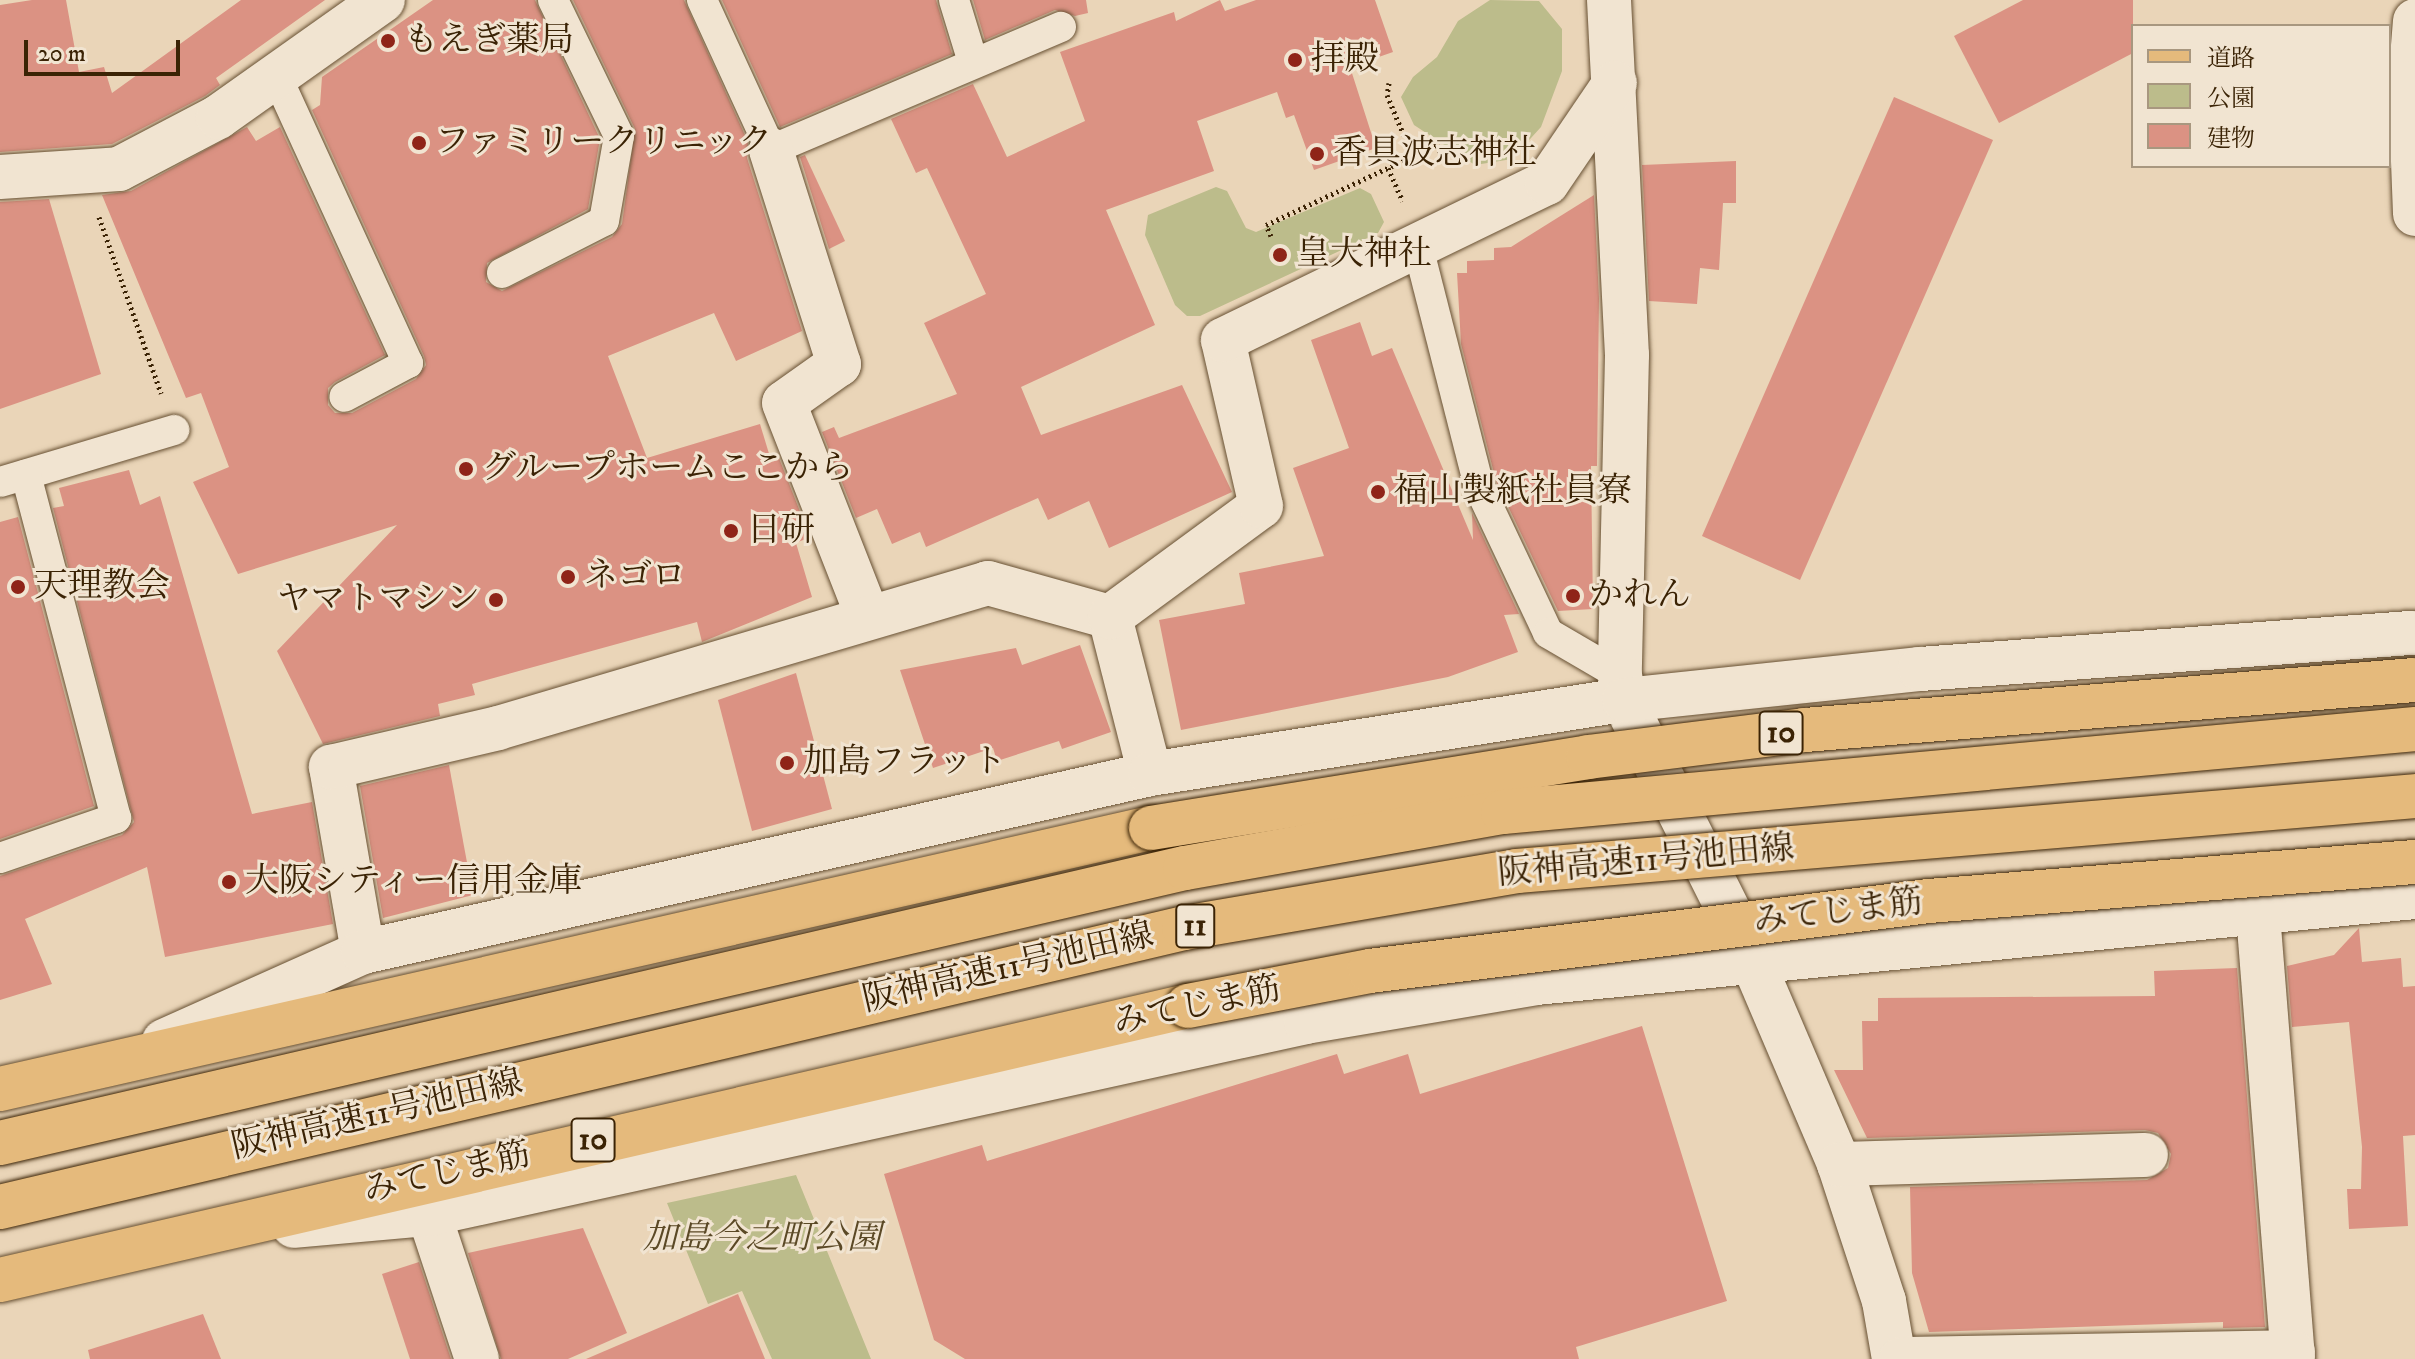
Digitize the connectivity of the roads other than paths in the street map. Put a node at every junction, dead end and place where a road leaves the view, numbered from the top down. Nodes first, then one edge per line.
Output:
1 (383, 0) edge
2 (553, 0) edge
3 (702, 0) edge
4 (954, 0) edge
5 (1609, 0) edge
6 (2415, 21) edge
7 (1061, 27) dead end
8 (973, 62) junction
9 (276, 75) junction
10 (1615, 83) junction
11 (771, 150) junction
12 (0, 177) edge
13 (2415, 214) edge
14 (1413, 228) junction
15 (502, 273) dead end
16 (344, 397) dead end
17 (174, 430) road end
18 (13, 478) edge
19 (867, 615) junction
20 (1110, 617) junction
21 (2415, 633) edge
22 (2415, 680) edge
23 (1622, 688) junction
24 (2415, 729) edge
25 (1150, 774) junction
26 (2415, 796) edge
27 (0, 858) edge
28 (2415, 862) edge
29 (2415, 897) edge
30 (2258, 914) junction
31 (363, 952) junction
32 (1753, 962) junction
33 (126, 1058) junction
34 (0, 1089) edge
35 (0, 1143) edge
36 (2146, 1155) dead end
37 (1839, 1164) junction
38 (0, 1207) edge
39 (429, 1214) junction
40 (178, 1237) junction
41 (0, 1280) edge
42 (2293, 1355) edge
43 (477, 1359) edge
44 (1894, 1359) edge
45 (1901, 1359) edge

1 - 9 street
2 - 15 lane
3 - 11 lane
4 - 8 lane
5 - 10 street
6 - 13 street
7 - 8 lane
8 - 11 lane
9 - 12 street
9 - 16 lane
10 - 14 street
10 - 23 street
11 - 19 street
14 - 20 street
14 - 23 lane
17 - 18 lane
18 - 27 lane
19 - 20 street
19 - 31 street
20 - 25 street
21 - 23 street
22 - 33 main road, 10, bridge
23 - 25 street
23 - 32 street
24 - 35 main road, 阪神高速11号池田線 / 11, bridge
25 - 31 street
26 - 38 main road, 阪神高速11号池田線 / 11, bridge
28 - 40 main road, みてじま筋 / 10, bridge
29 - 30 street
30 - 32 street
30 - 42 street
31 - 33 street
32 - 37 street
32 - 39 street
33 - 34 main road, 10
36 - 37 street
37 - 44 street
39 - 40 street
39 - 43 street
40 - 41 main road, みてじま筋 / 10
42 - 45 street

